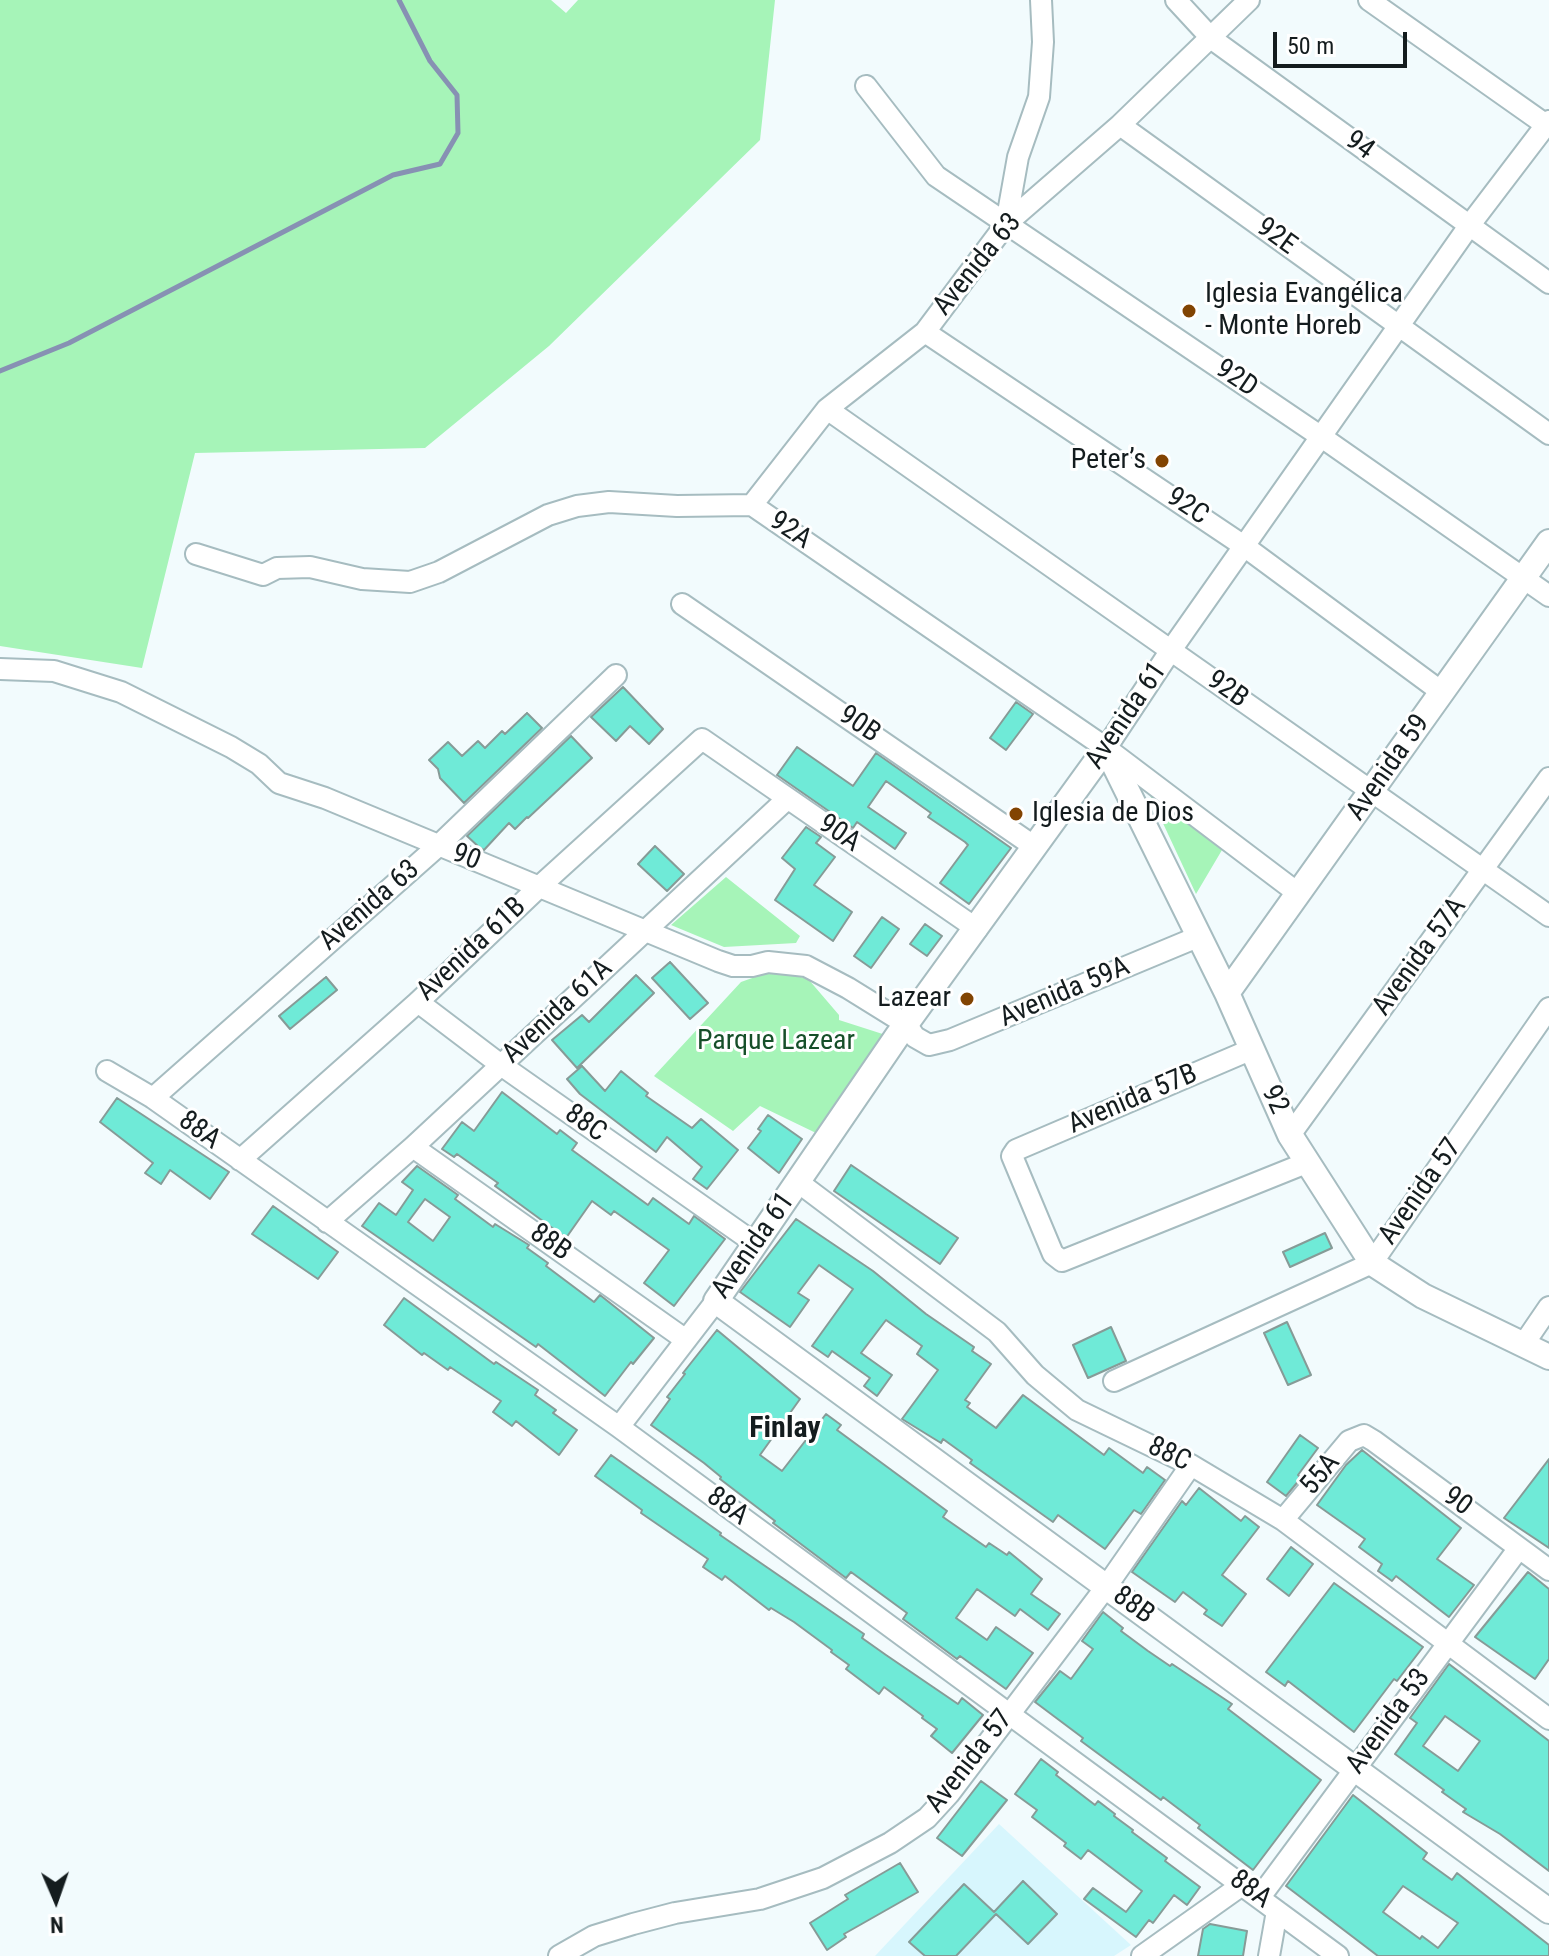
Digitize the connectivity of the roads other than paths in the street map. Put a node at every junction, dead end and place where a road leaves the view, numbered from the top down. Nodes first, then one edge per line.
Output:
1 (1041, 0) edge
2 (1176, 0) edge
3 (1249, 0) edge
4 (1369, 0) edge
5 (1212, 39) junction
6 (866, 86) dead end
7 (1548, 124) edge
8 (1120, 125) junction
9 (1006, 224) junction
10 (1469, 226) junction
11 (1549, 283) edge
12 (1400, 325) junction
13 (925, 332) junction
14 (827, 409) junction
15 (1549, 434) edge
16 (1323, 438) junction
17 (752, 505) junction
18 (1549, 542) edge
19 (1244, 546) junction
20 (196, 554) dead end
21 (1523, 579) junction
22 (1549, 596) edge
23 (682, 604) dead end
24 (1171, 650) junction
25 (0, 669) edge
26 (616, 675) dead end
27 (1443, 693) junction
28 (702, 739) joint
29 (1106, 748) junction
30 (1549, 778) edge
31 (1373, 791) junction
32 (787, 799) junction
33 (437, 847) junction
34 (1035, 847) junction
35 (1483, 871) junction
36 (539, 887) junction
37 (1299, 894) junction
38 (1549, 916) edge
39 (977, 929) junction
40 (646, 932) junction
41 (1200, 936) junction
42 (1227, 993) junction
43 (418, 1002) junction
44 (1549, 1008) edge
45 (906, 1024) junction
46 (929, 1045) joint
47 (1250, 1050) junction
48 (501, 1065) junction
49 (107, 1071) dead end
50 (153, 1098) junction
51 (1290, 1135) junction
52 (413, 1147) junction
53 (240, 1160) junction
54 (1306, 1163) junction
55 (798, 1182) junction
56 (327, 1222) junction
57 (756, 1244) junction
58 (1372, 1263) junction
59 (716, 1301) junction
60 (1549, 1307) edge
61 (686, 1340) junction
62 (1523, 1345) junction
63 (1549, 1357) edge
64 (1114, 1381) dead end
65 (619, 1427) junction
66 (1364, 1435) joint
67 (1191, 1465) junction
68 (1283, 1520) junction
69 (1519, 1548) junction
70 (1549, 1570) edge
71 (1106, 1587) junction
72 (1447, 1643) junction
73 (1009, 1714) junction
74 (1549, 1719) edge
75 (1354, 1768) junction
76 (1242, 1885) junction
77 (1260, 1897) junction
78 (1277, 1911) junction
79 (1549, 1911) edge
80 (559, 1956) edge
81 (1142, 1956) edge
82 (1269, 1956) edge
83 (1338, 1956) edge

1 - 9 street
2 - 5 street, 94
3 - 5 street, Avenida 63
4 - 7 street
5 - 8 street, Avenida 63
5 - 10 street, 94
6 - 9 street, 92D
7 - 10 street, Avenida 61
8 - 9 street, Avenida 63
8 - 12 street, 92E
9 - 13 street, Avenida 63
9 - 16 street, 92D
10 - 11 street, 94
10 - 12 street, Avenida 61
12 - 15 street, 92E
12 - 16 street, Avenida 61
13 - 14 street, Avenida 63
13 - 19 street, 92C
14 - 17 street, Avenida 63
14 - 24 street, 92B
16 - 19 street, Avenida 61
16 - 21 street, 92D
17 - 20 street, 92A
17 - 29 street, 92A
18 - 21 street, Avenida 59
19 - 24 street, Avenida 61
19 - 27 street, 92C
21 - 22 street, 92D
21 - 27 street, Avenida 59
23 - 34 street, 90B
24 - 29 street, Avenida 61
24 - 31 street, 92B
25 - 33 street, 90
26 - 33 street, Avenida 63
27 - 31 street, Avenida 59
28 - 32 street, 90A
28 - 36 street, Avenida 61B
29 - 34 street, Avenida 61
29 - 37 street, 92A
29 - 41 street, 92
30 - 35 street, Avenida 57A
31 - 35 street, 92B
31 - 37 street, Avenida 59
32 - 39 street, 90A
32 - 40 street, Avenida 61A
33 - 36 street, 90
33 - 50 street, Avenida 63
34 - 39 street, Avenida 61
35 - 38 street, 92B
35 - 51 street, Avenida 57A
36 - 40 street, 90
36 - 43 street, Avenida 61B
37 - 42 street, Avenida 59
39 - 45 street, Avenida 61
40 - 45 street, 90
40 - 48 street, Avenida 61A
41 - 42 street, 92
41 - 46 street, Avenida 59A
42 - 47 street, 92
43 - 48 street, 88C
43 - 53 street, Avenida 61B
44 - 58 street, Avenida 57
45 - 46 street, 90
45 - 55 street, Avenida 61
47 - 51 street, 92
47 - 54 street, Avenida 57B
48 - 52 street, Avenida 61A
48 - 57 street, 88C
49 - 50 street, 88A
50 - 53 street, 88A
51 - 54 street, 92
52 - 56 street, Avenida 61A
52 - 61 street, 88B
53 - 56 street, 88A
54 - 58 street, 92
55 - 57 street, Avenida 61
55 - 67 street, 88C
56 - 65 street, 88A
57 - 59 street, Avenida 61
58 - 62 street, 92
58 - 64 street, Avenida 57
59 - 61 street, Avenida 61
59 - 71 street, 88B
60 - 62 street
61 - 65 street, Avenida 61
62 - 63 street, 92
65 - 73 street, 88A
66 - 68 street, 55A
66 - 69 street, 90
67 - 68 street, 88C
67 - 71 street, Avenida 57
68 - 72 street, 88C
69 - 70 street, 90
69 - 72 street, Avenida 53
71 - 73 street, Avenida 57
71 - 75 street, 88B
72 - 74 street, 88C
72 - 75 street, Avenida 53
73 - 76 street, 88A
73 - 80 street, Avenida 57
75 - 77 street, Avenida 53
75 - 79 street, 88B
76 - 77 street, 88A
76 - 81 street
77 - 78 street, 88A
78 - 82 street
78 - 83 street, 88A

